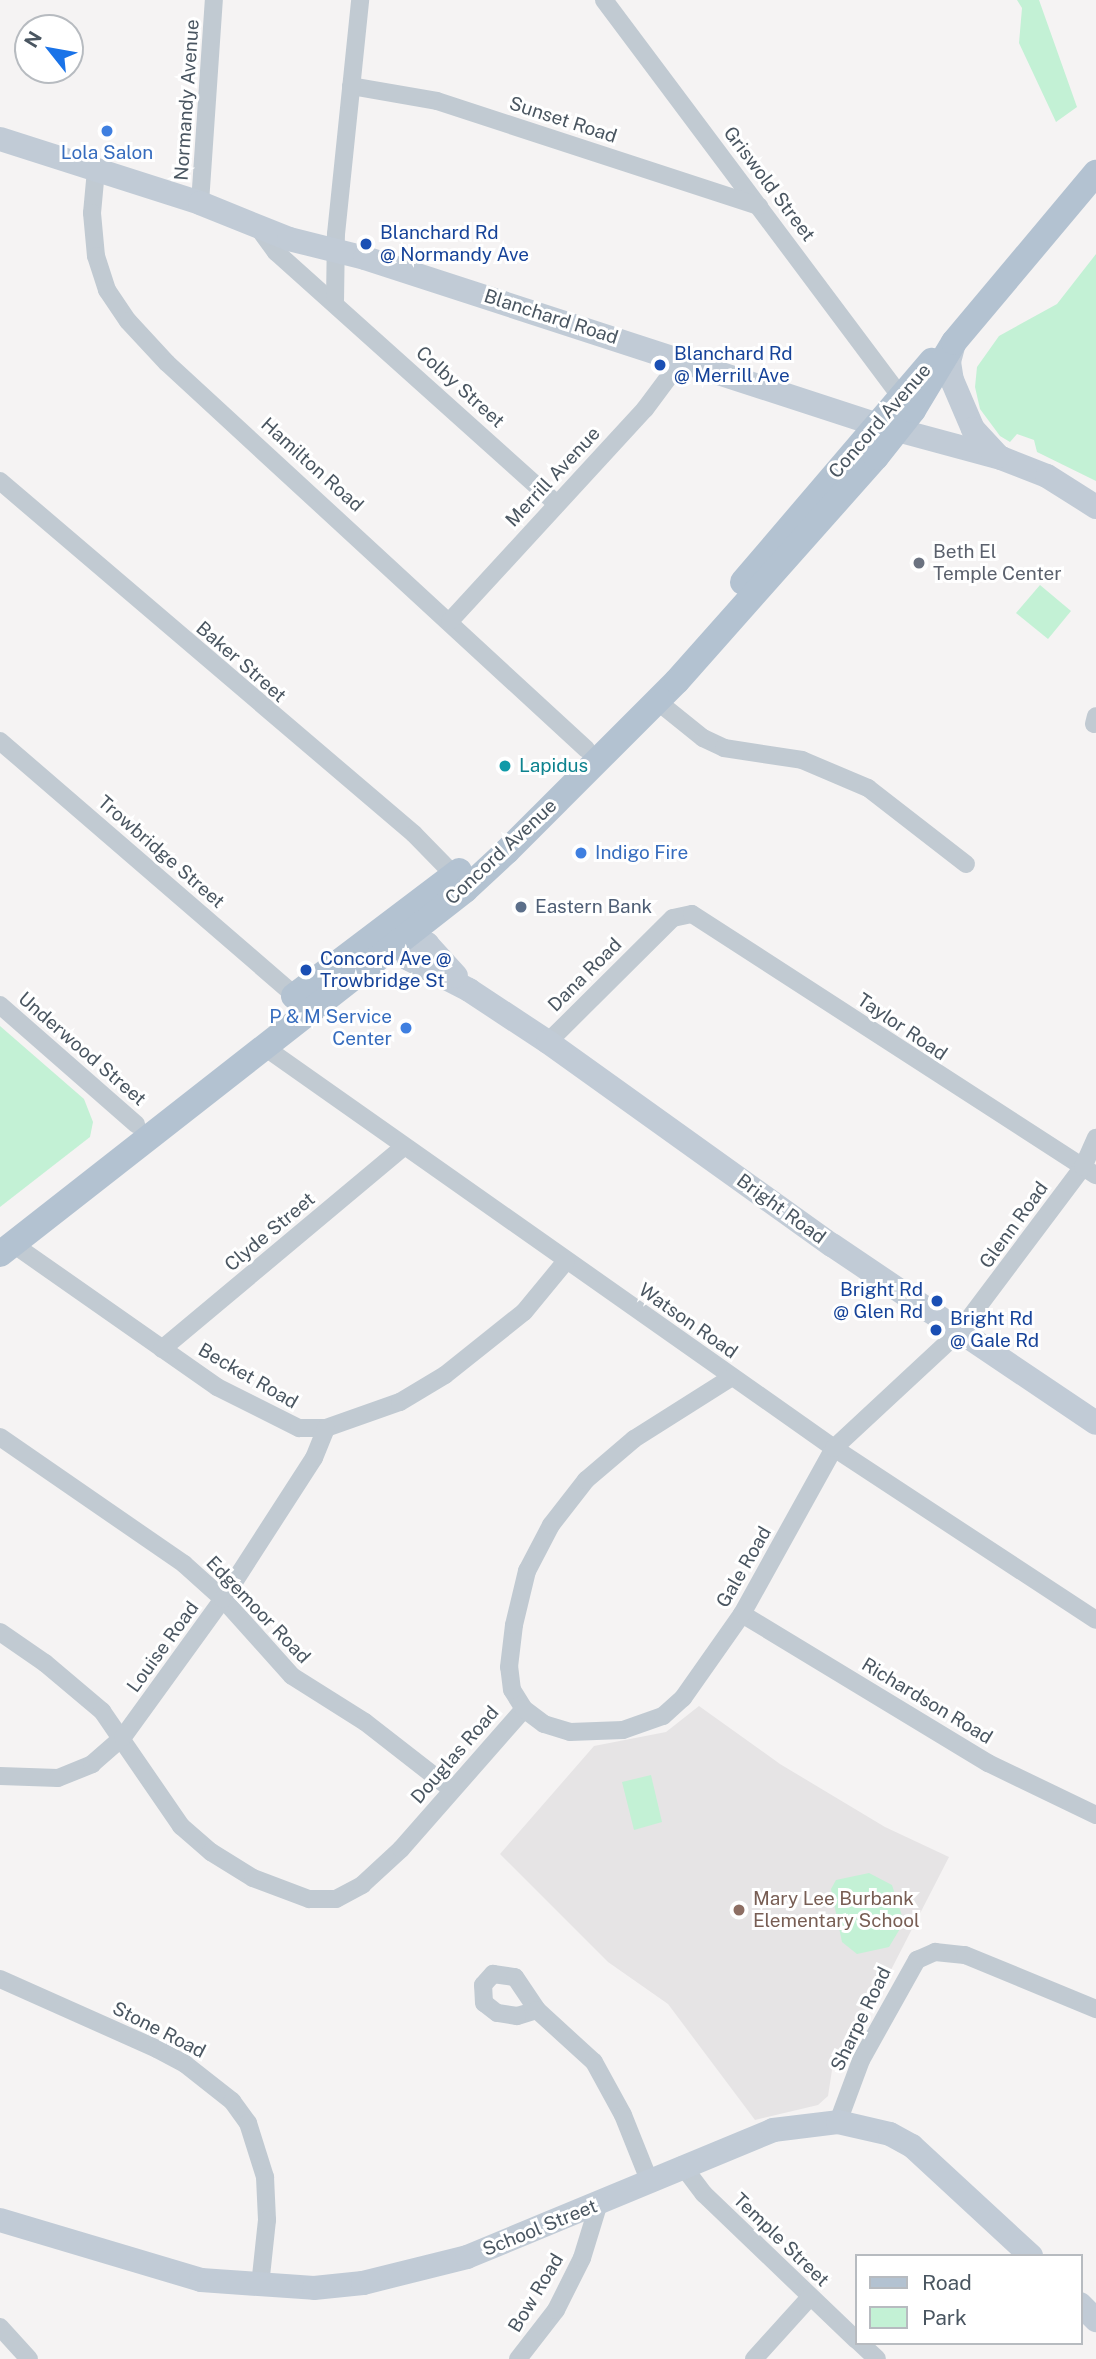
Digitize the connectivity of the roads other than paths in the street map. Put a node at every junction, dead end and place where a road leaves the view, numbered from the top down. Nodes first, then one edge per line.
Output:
1 (214, 0) edge
2 (360, 0) edge
3 (604, 0) edge
4 (351, 86) junction
5 (0, 139) edge
6 (96, 170) junction
7 (1096, 173) edge
8 (200, 203) junction
9 (759, 206) junction
10 (257, 226) junction
11 (335, 251) junction
12 (335, 302) junction
13 (954, 342) junction
14 (683, 358) junction
15 (899, 395) junction
16 (887, 427) junction
17 (1001, 458) junction
18 (0, 481) edge
19 (557, 504) junction
20 (1096, 507) edge
21 (450, 621) junction
22 (657, 701) junction
23 (0, 741) edge
24 (586, 749) junction
25 (966, 863) dead end
26 (460, 882) junction
27 (686, 915) joint
28 (395, 931) junction
29 (302, 1002) junction
30 (0, 1005) edge
31 (255, 1041) junction
32 (548, 1042) junction
33 (141, 1130) junction
34 (1096, 1138) edge
35 (404, 1147) junction
36 (1090, 1171) edge
37 (3, 1241) edge
38 (566, 1261) junction
39 (959, 1332) junction
40 (162, 1349) junction
41 (732, 1377) junction
42 (1096, 1423) edge
43 (326, 1428) junction
44 (0, 1437) edge
45 (834, 1448) junction
46 (223, 1599) junction
47 (742, 1615) junction
48 (1096, 1620) edge
49 (0, 1632) edge
50 (524, 1709) junction
51 (123, 1737) junction
52 (0, 1776) edge
53 (451, 1789) junction
54 (1096, 1815) edge
55 (0, 1979) edge
56 (1096, 2009) edge
57 (537, 2010) dead end
58 (838, 2122) junction
59 (682, 2165) junction
60 (649, 2180) junction
61 (598, 2206) junction
62 (0, 2220) edge
63 (1029, 2254) edge
64 (260, 2286) junction
65 (810, 2297) junction
66 (1082, 2306) edge
67 (1096, 2320) edge
68 (0, 2327) edge
69 (855, 2339) edge
70 (861, 2345) edge
71 (29, 2359) edge
72 (518, 2359) edge
73 (754, 2359) edge
74 (877, 2359) edge

1 - 8 street, Normandy Avenue
2 - 4 street
3 - 9 street, Griswold Street
4 - 9 street, Sunset Road
4 - 11 street
5 - 6 street, Blanchard Road
6 - 8 street, Blanchard Road
6 - 21 street, Hamilton Road
7 - 13 main road, Concord Avenue
8 - 10 street, Blanchard Road
9 - 15 street, Griswold Street
10 - 11 street, Blanchard Road
10 - 12 street, Colby Street
11 - 12 street
11 - 14 street, Blanchard Road
12 - 19 street, Colby Street
13 - 15 main road, Concord Avenue
13 - 16 main road, Concord Avenue
13 - 17 street
14 - 16 street, Blanchard Road
14 - 19 street, Merrill Avenue
15 - 16 main road, Concord Avenue
16 - 17 street, Blanchard Road
16 - 22 main road, Concord Avenue
16 - 24 main road, Concord Avenue
17 - 20 street, Blanchard Road
18 - 26 street, Baker Street
19 - 21 street, Merrill Avenue
21 - 24 street, Hamilton Road
22 - 25 street
22 - 26 main road, Concord Avenue
23 - 29 street, Trowbridge Street
24 - 26 main road, Concord Avenue
26 - 28 main road, Concord Avenue
27 - 32 street, Dana Road
27 - 36 street, Taylor Road
28 - 29 main road, Concord Avenue
28 - 32 street, Bright Road
29 - 31 main road, Concord Avenue
30 - 33 street, Underwood Street
31 - 33 main road, Concord Avenue
31 - 35 street, Watson Road
32 - 39 street, Bright Road
33 - 37 main road, Concord Avenue
34 - 36 street, Glenn Road
35 - 38 street, Watson Road
35 - 40 street, Clyde Street
36 - 39 street, Glenn Road
37 - 40 street, Becket Road
38 - 41 street, Watson Road
38 - 43 street, Becket Road
39 - 42 street, Bright Road
39 - 45 street, Gale Road
40 - 43 street, Becket Road
41 - 45 street, Watson Road
41 - 50 street, Douglas Road
43 - 46 street, Louise Road
44 - 46 street, Edgemoor Road
45 - 47 street, Gale Road
45 - 48 street, Watson Road
46 - 51 street, Louise Road
46 - 53 street, Edgemoor Road
47 - 50 street, Gale Road
47 - 54 street, Richardson Road
49 - 51 street, Douglas Road
50 - 53 street, Douglas Road
51 - 52 street, Louise Road
51 - 53 street, Douglas Road
55 - 64 street, Stone Road
56 - 58 street, Sharpe Road
57 - 60 street
58 - 59 street, School Street
58 - 63 street, School Street
59 - 60 street, School Street
59 - 65 street, Temple Street
60 - 61 street, School Street
61 - 64 street, School Street
61 - 72 street, Bow Road
62 - 64 street, School Street
65 - 69 street, Temple Street
65 - 73 street
66 - 67 street
68 - 71 street
70 - 74 street, Temple Street

